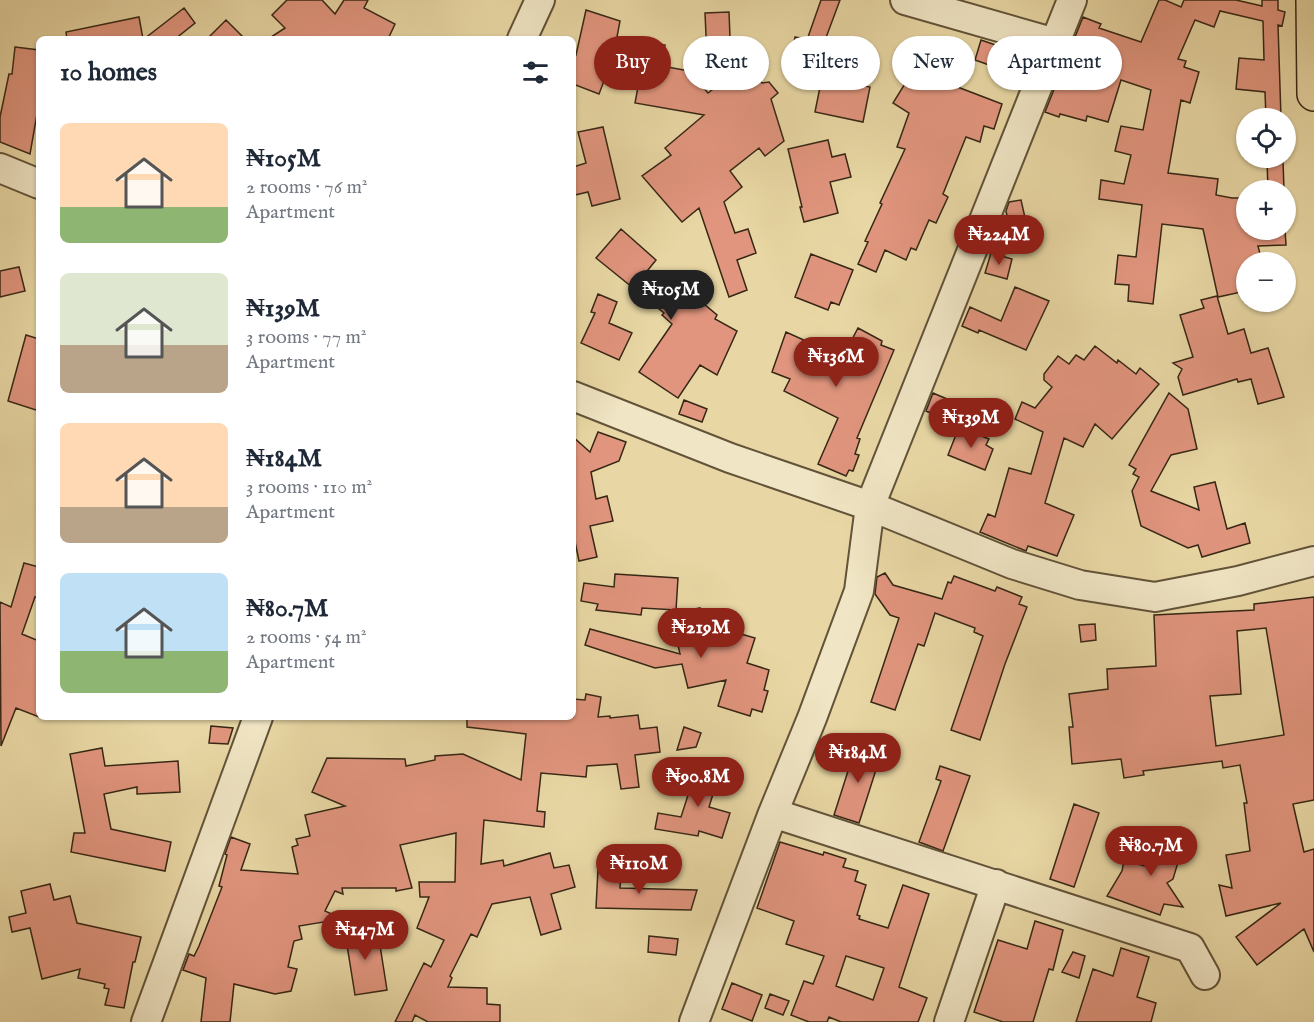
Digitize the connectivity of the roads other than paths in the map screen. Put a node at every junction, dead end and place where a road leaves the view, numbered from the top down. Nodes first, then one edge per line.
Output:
1 (540, 0) edge
2 (905, 0) edge
3 (1072, 0) edge
4 (1313, 0) edge
5 (523, 36) edge
6 (1031, 36) edge
7 (1058, 36) edge
8 (1036, 90) edge
9 (1314, 94) edge
10 (0, 168) edge
11 (36, 183) edge
12 (576, 397) edge
13 (870, 506) junction
14 (1314, 561) edge
15 (257, 720) edge
16 (773, 813) junction
17 (996, 884) junction
18 (1205, 975) dead end
19 (146, 1022) edge
20 (694, 1022) edge
21 (949, 1022) edge

1 - 5 street
2 - 6 street
3 - 7 street
4 - 9 main road
8 - 13 street
10 - 11 street
12 - 13 street
13 - 14 street
13 - 16 street
15 - 19 street
16 - 17 street
16 - 20 street
17 - 18 street
17 - 21 street

